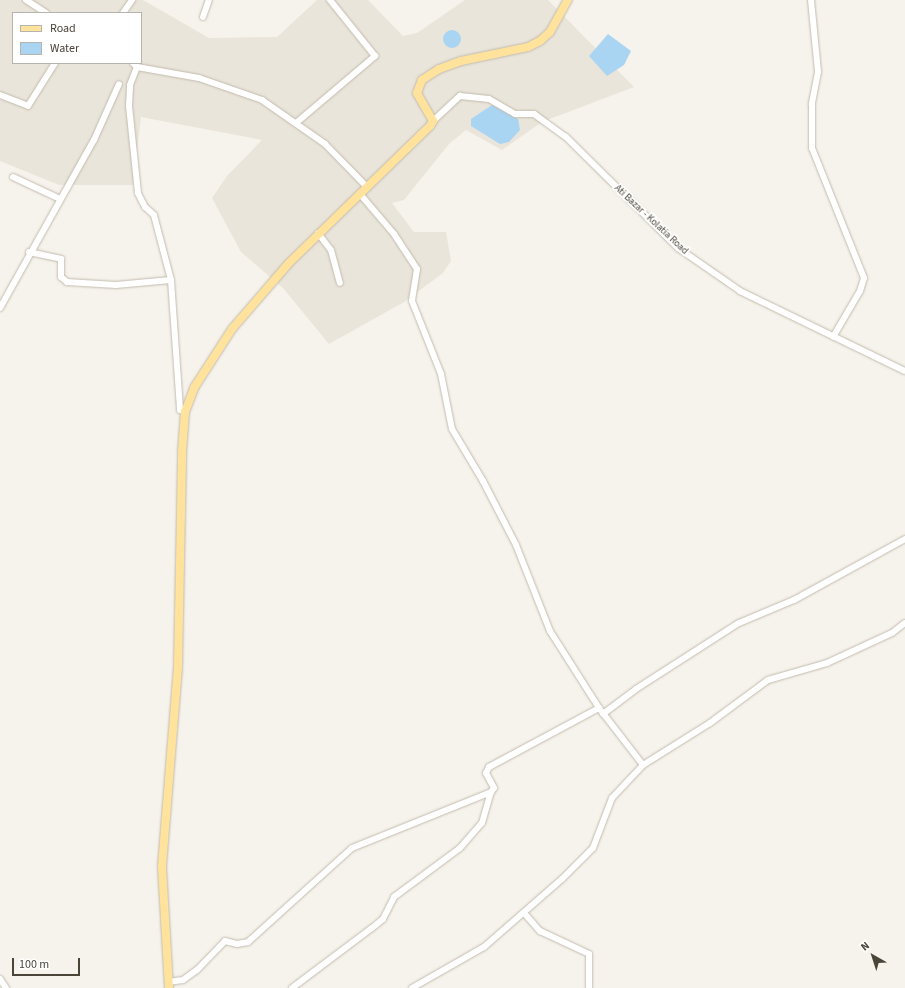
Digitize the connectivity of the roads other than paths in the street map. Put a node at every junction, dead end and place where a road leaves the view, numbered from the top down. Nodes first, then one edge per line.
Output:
1 (26, 0) edge
2 (132, 0) edge
3 (209, 0) edge
4 (330, 0) edge
5 (568, 0) edge
6 (811, 0) edge
7 (35, 3) edge
8 (45, 12) edge
9 (124, 12) edge
10 (203, 17) dead end
11 (54, 64) edge
12 (135, 65) edge
13 (119, 84) dead end
14 (0, 95) edge
15 (433, 121) junction
16 (296, 123) junction
17 (13, 177) dead end
18 (367, 187) junction
19 (360, 194) junction
20 (60, 199) junction
21 (318, 233) junction
22 (29, 252) junction
23 (171, 280) junction
24 (340, 284) dead end
25 (0, 308) edge
26 (833, 337) junction
27 (905, 371) edge
28 (185, 412) junction
29 (905, 540) edge
30 (905, 623) edge
31 (599, 708) junction
32 (603, 714) junction
33 (642, 765) junction
34 (491, 792) junction
35 (525, 914) junction
36 (0, 979) edge
37 (169, 985) edge
38 (6, 988) edge
39 (292, 988) edge
40 (412, 988) edge
41 (589, 988) edge

1 - 7 street
2 - 9 street
3 - 10 street
4 - 16 street
5 - 15 main road
6 - 26 street
7 - 8 street
11 - 14 street
12 - 16 street
12 - 23 street
13 - 20 street
15 - 18 main road
15 - 26 street, Ati Bazar - Kolatia Road
16 - 18 street
17 - 20 street
18 - 19 main road
19 - 21 main road
19 - 31 street
20 - 22 street
21 - 24 street
21 - 28 main road
22 - 23 street
22 - 25 street
23 - 28 street
26 - 27 street, Ati Bazar - Kolatia Road
28 - 37 main road
29 - 32 street
30 - 33 street
31 - 32 street
31 - 34 street
32 - 33 street
33 - 35 street
34 - 37 street
34 - 39 street
35 - 40 street
35 - 41 street
36 - 38 street

